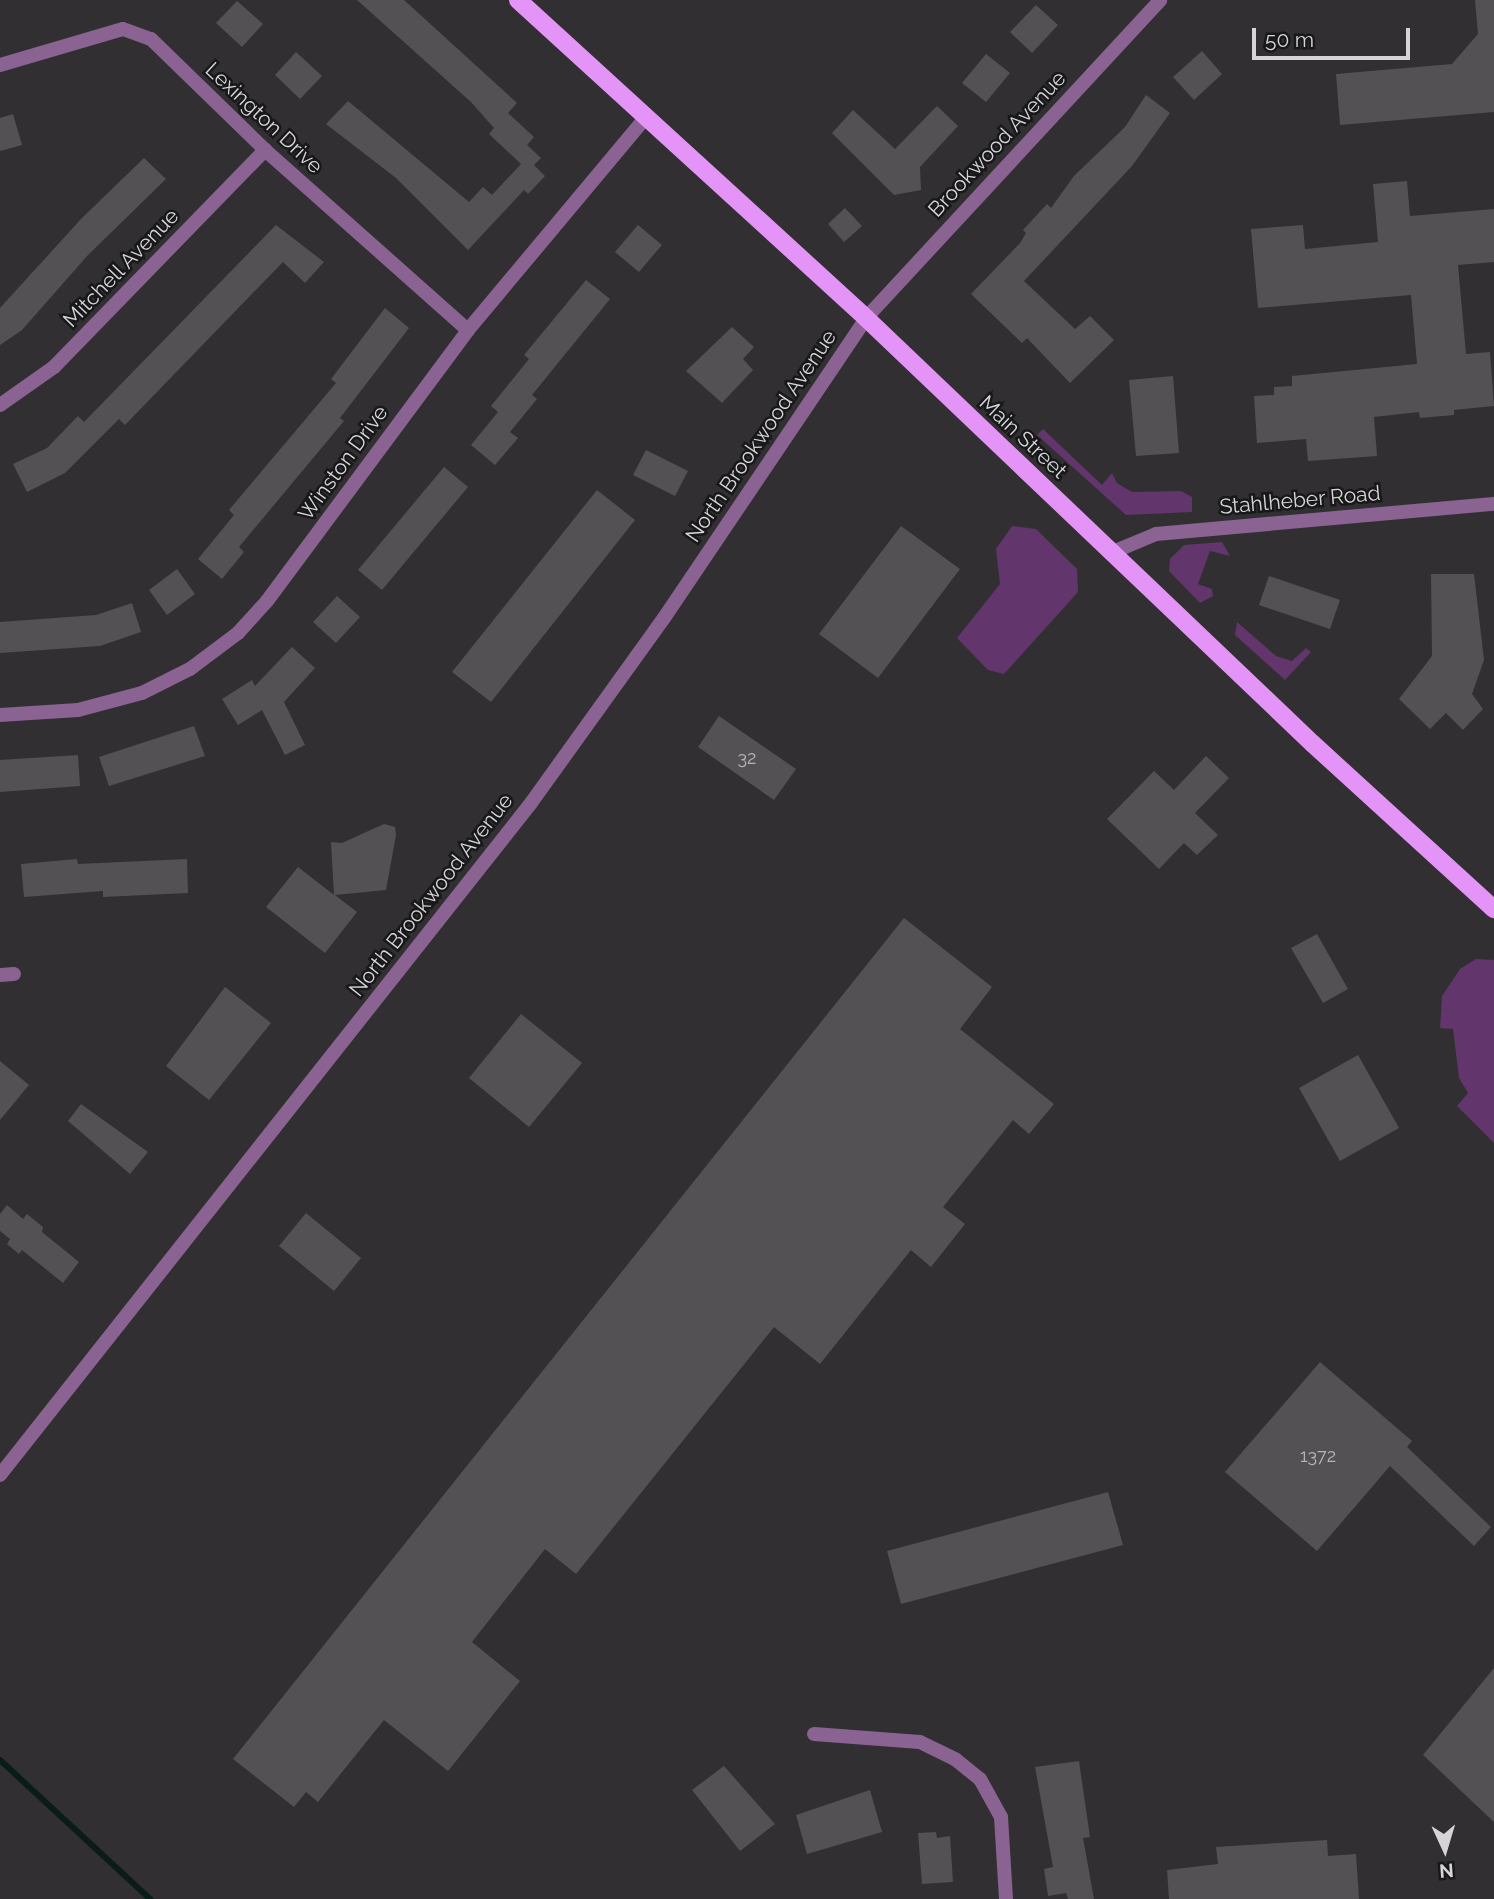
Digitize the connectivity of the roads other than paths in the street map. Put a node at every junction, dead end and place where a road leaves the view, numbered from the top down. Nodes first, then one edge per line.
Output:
1 (518, 0) edge
2 (1160, 0) edge
3 (0, 65) edge
4 (645, 118) junction
5 (265, 150) junction
6 (866, 318) junction
7 (468, 330) junction
8 (0, 405) edge
9 (1494, 504) edge
10 (1112, 552) junction
11 (0, 715) edge
12 (1494, 909) edge
13 (0, 1475) edge
14 (814, 1734) dead end
15 (1006, 1899) edge

1 - 4 main road, Main Street
2 - 6 street, Brookwood Avenue
3 - 5 street, Lexington Drive
4 - 6 main road, Main Street
4 - 7 street, Winston Drive
5 - 7 street, Lexington Drive
5 - 8 street, Mitchell Avenue
6 - 10 main road, Main Street
6 - 13 street, North Brookwood Avenue
7 - 11 street, Winston Drive
9 - 10 street, Stahlheber Road
10 - 12 main road, Main Street
14 - 15 street

